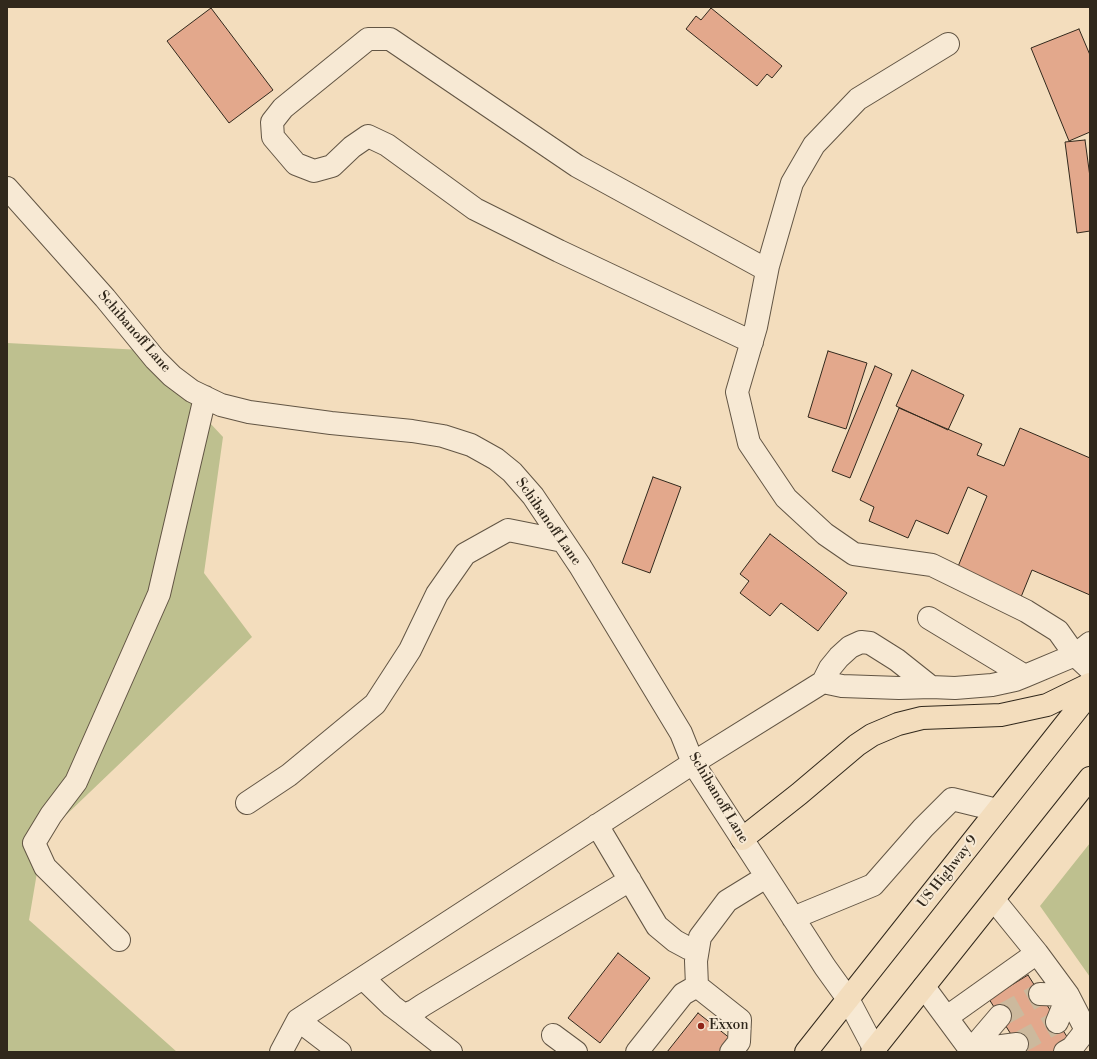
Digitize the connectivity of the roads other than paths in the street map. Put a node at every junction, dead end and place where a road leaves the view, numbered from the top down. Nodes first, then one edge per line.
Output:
1 (948, 44) dead end
2 (7, 188) edge
3 (767, 270) junction
4 (752, 342) junction
5 (205, 397) junction
6 (563, 541) junction
7 (929, 618) dead end
8 (1085, 655) edge
9 (1025, 676) junction
10 (823, 682) junction
11 (1090, 684) edge
12 (931, 687) junction
13 (1090, 693) edge
14 (694, 763) junction
15 (1090, 778) edge
16 (247, 803) dead end
17 (997, 810) junction
18 (597, 825) junction
19 (742, 839) junction
20 (766, 877) junction
21 (630, 880) junction
22 (994, 900) junction
23 (793, 918) junction
24 (119, 940) dead end
25 (697, 951) junction
26 (1037, 953) junction
27 (363, 978) junction
28 (697, 986) junction
29 (924, 986) junction
30 (1040, 994) tunnel mouth
31 (1068, 995) junction
32 (848, 999) junction
33 (404, 1015) junction
34 (1000, 1016) tunnel mouth
35 (947, 1017) junction
36 (298, 1020) junction
37 (1057, 1022) tunnel mouth
38 (553, 1035) dead end
39 (1017, 1044) tunnel mouth
40 (874, 1051) edge
41 (971, 1051) edge
42 (281, 1052) edge
43 (340, 1052) edge
44 (451, 1052) edge
45 (576, 1052) edge
46 (637, 1052) edge
47 (731, 1052) edge
48 (806, 1052) edge
49 (1065, 1052) edge

1 - 3 street
2 - 5 street, Schibanoff Lane
3 - 4 street
3 - 4 street
4 - 8 street
5 - 6 street, Schibanoff Lane
5 - 24 street
6 - 14 street, Schibanoff Lane
6 - 16 street
7 - 9 street
8 - 9 street
9 - 12 street
10 - 12 street
10 - 12 street
10 - 14 street
11 - 19 highway
13 - 17 highway, US Highway 9
14 - 18 street
14 - 19 street, Schibanoff Lane
15 - 22 highway
17 - 23 street
17 - 32 highway, US Highway 9
18 - 21 street
18 - 27 street
19 - 20 street, Schibanoff Lane
20 - 23 street, Schibanoff Lane
20 - 25 street
21 - 25 street
21 - 33 street
22 - 26 street
22 - 29 highway
23 - 32 street, Schibanoff Lane
25 - 28 street
26 - 31 street
26 - 35 street
27 - 33 street
27 - 36 street
28 - 46 street
28 - 47 street
29 - 35 street
29 - 40 highway
30 - 31 street
31 - 37 street
31 - 49 street
32 - 40 street, Schibanoff Lane
32 - 48 highway, US Highway 9
33 - 44 street
34 - 41 street
35 - 41 street
36 - 42 street
36 - 43 street
38 - 45 street
39 - 41 street

